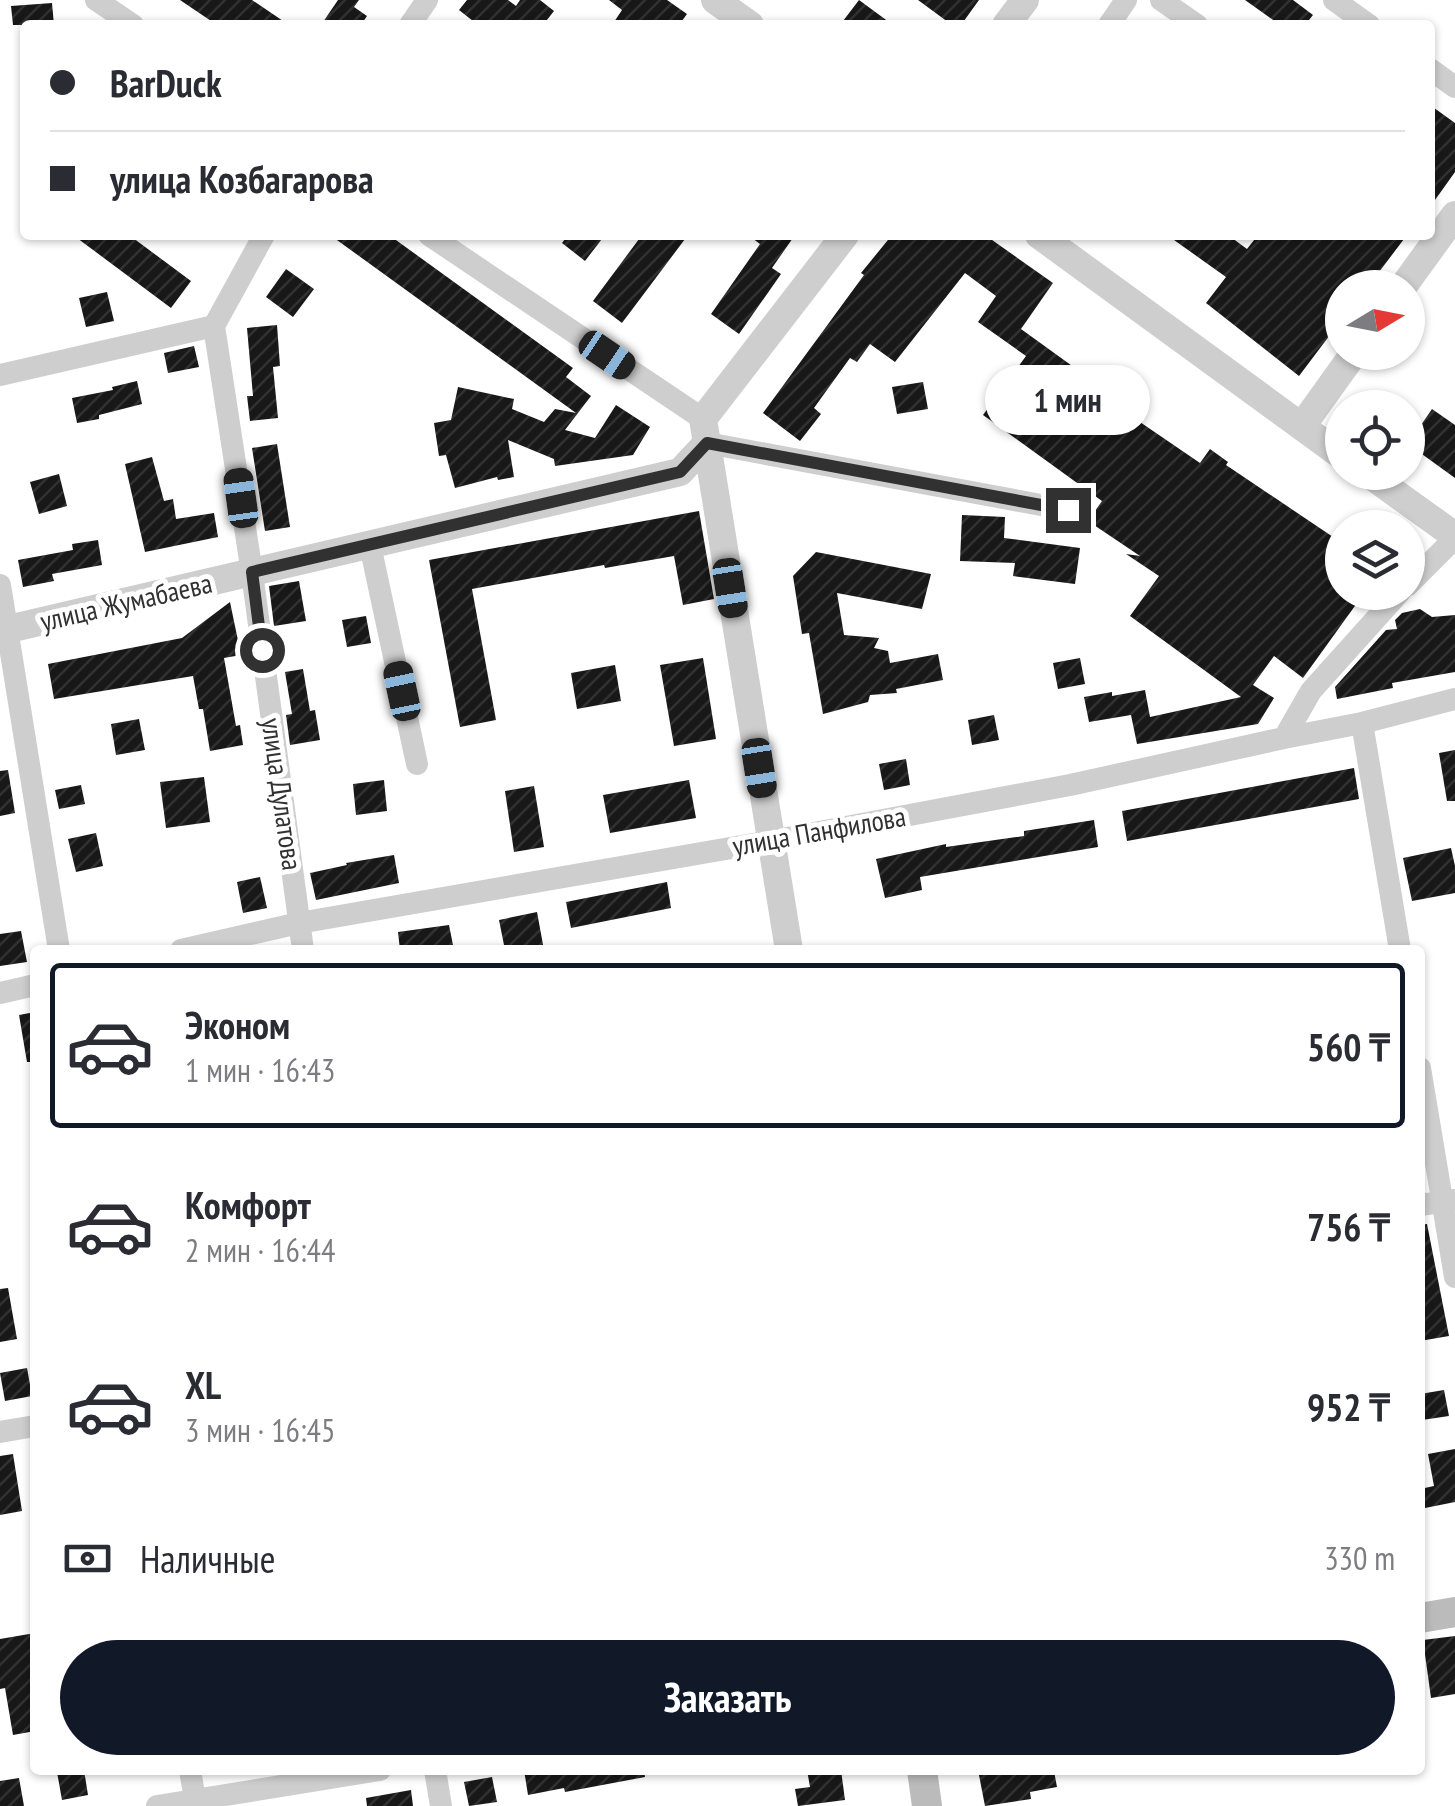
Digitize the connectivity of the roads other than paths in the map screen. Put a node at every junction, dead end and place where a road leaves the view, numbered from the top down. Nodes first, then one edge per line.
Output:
1 (96, 0) edge
2 (716, 0) edge
3 (1025, 0) edge
4 (1162, 0) edge
5 (1334, 0) edge
6 (126, 20) edge
7 (743, 20) edge
8 (1010, 20) edge
9 (1190, 20) edge
10 (1362, 20) edge
11 (1455, 214) edge
12 (261, 240) edge
13 (437, 240) edge
14 (841, 240) edge
15 (1045, 240) edge
16 (1415, 270) edge
17 (214, 326) junction
18 (1342, 370) edge
19 (0, 375) edge
20 (1302, 426) junction
21 (705, 431) junction
22 (1325, 443) edge
23 (1391, 490) edge
24 (1068, 510) dead end
25 (1455, 537) edge
26 (370, 545) junction
27 (1425, 568) edge
28 (252, 572) junction
29 (0, 585) edge
30 (1384, 610) edge
31 (4, 630) edge
32 (1455, 700) edge
33 (1362, 723) junction
34 (1284, 738) junction
35 (417, 764) dead end
36 (771, 841) junction
37 (299, 922) junction
38 (58, 945) edge
39 (202, 945) edge
40 (302, 945) edge
41 (788, 945) edge
42 (1399, 945) edge
43 (30, 986) edge
44 (0, 994) edge
45 (1425, 1103) edge
46 (1439, 1202) edge
47 (1455, 1277) edge
48 (30, 1427) edge
49 (0, 1432) edge
50 (1455, 1612) edge
51 (1425, 1617) edge
52 (191, 1775) edge
53 (352, 1775) edge
54 (436, 1775) edge
55 (923, 1775) edge
56 (196, 1803) edge
57 (157, 1806) edge
58 (441, 1806) edge
59 (928, 1806) edge

1 - 6 street
2 - 7 street
3 - 8 street
4 - 9 street
5 - 10 street
11 - 16 street
12 - 17 street
13 - 21 street
14 - 21 street, улица Жумабаева
15 - 20 street
17 - 19 street
17 - 28 street, улица Дулатова
18 - 20 street
20 - 22 street
21 - 24 street
21 - 26 street, улица Жумабаева
21 - 36 street
23 - 25 street
25 - 27 street
26 - 28 street, улица Жумабаева
26 - 35 street
28 - 31 street, улица Жумабаева
28 - 37 street, улица Дулатова
29 - 31 street
30 - 34 street
31 - 38 street
32 - 33 street, улица Панфилова
33 - 34 street, улица Панфилова
33 - 42 street
34 - 36 street, улица Панфилова
36 - 37 street, улица Панфилова
36 - 41 street
37 - 39 street, улица Панфилова
37 - 40 street, улица Дулатова
43 - 44 street
45 - 46 street
46 - 47 street
48 - 49 street
50 - 51 main road
52 - 56 street
53 - 56 street
54 - 58 street
55 - 59 main road
56 - 57 street

